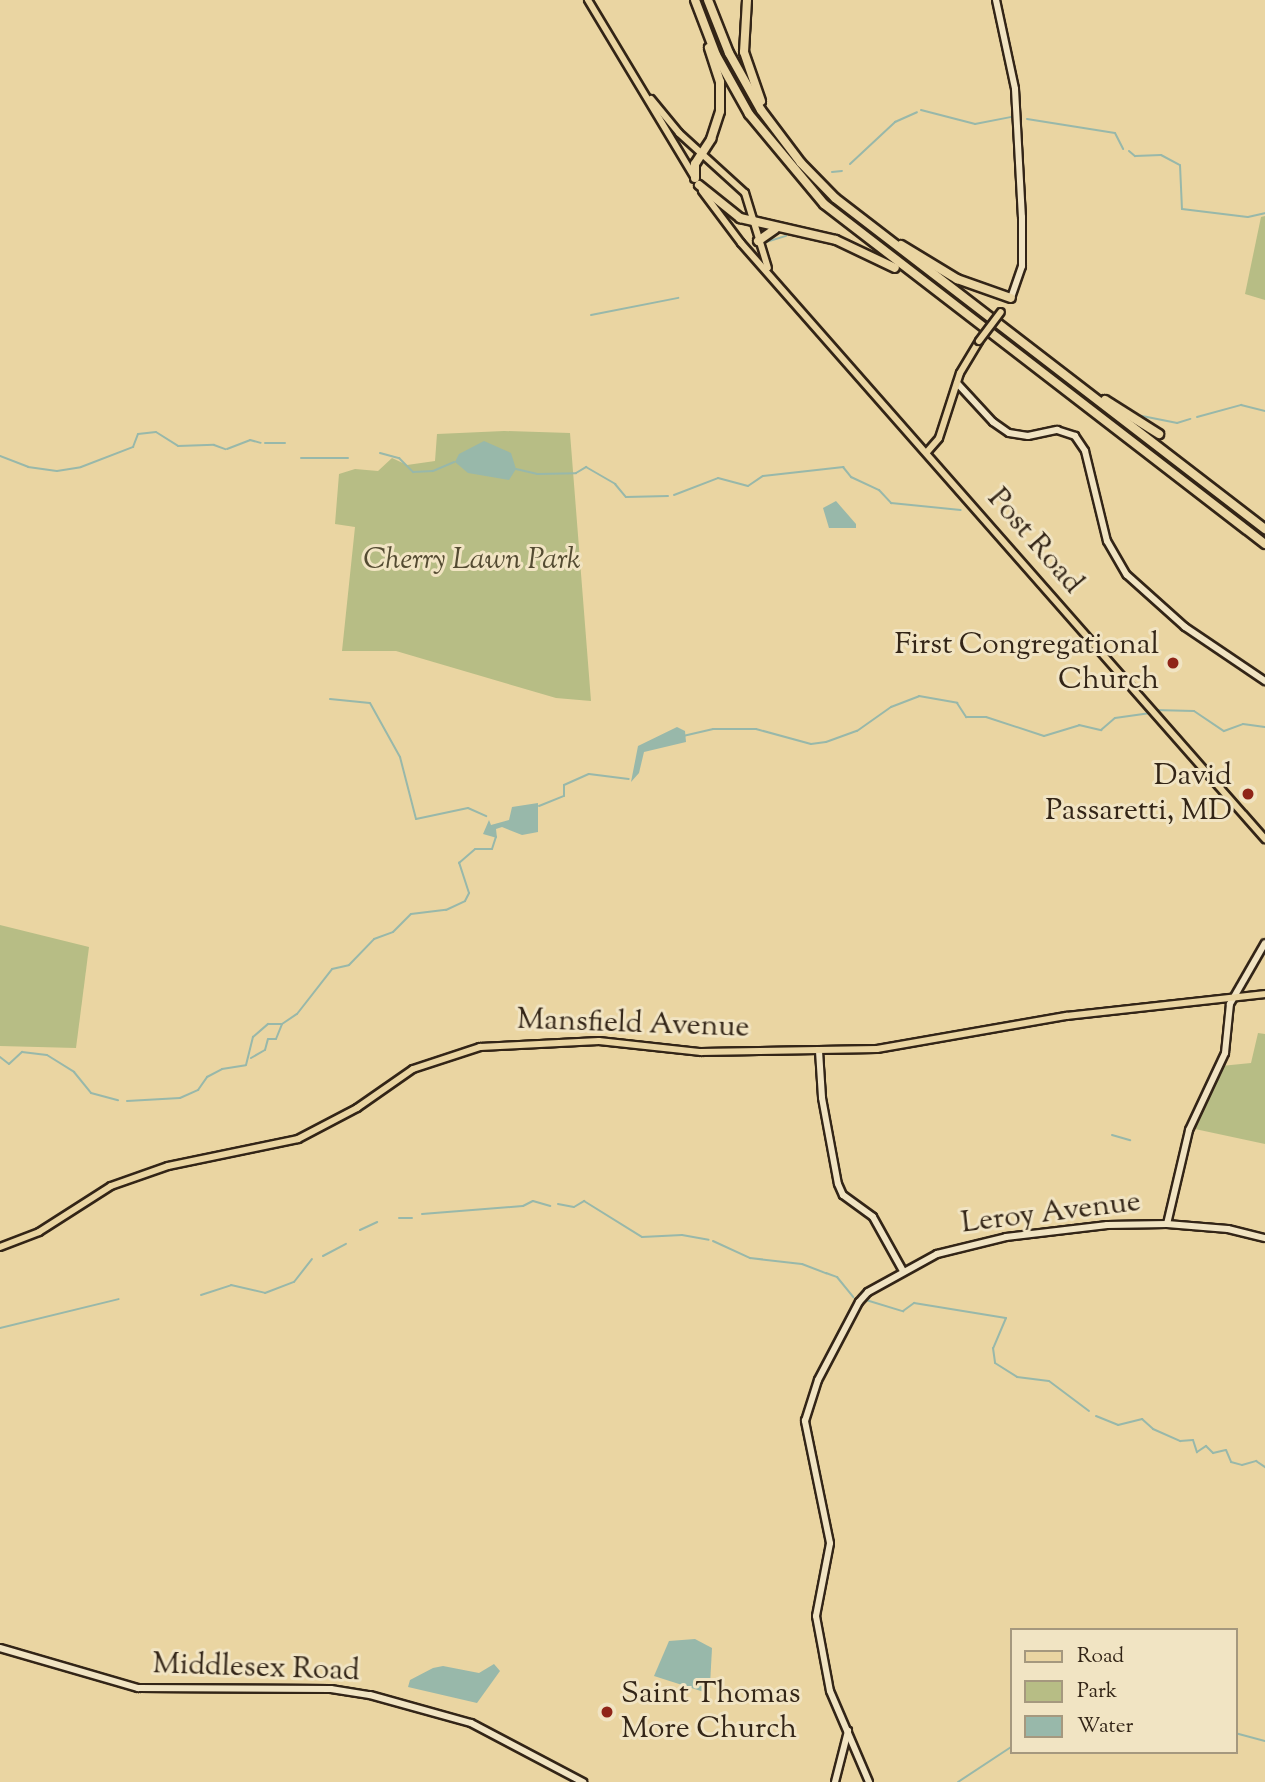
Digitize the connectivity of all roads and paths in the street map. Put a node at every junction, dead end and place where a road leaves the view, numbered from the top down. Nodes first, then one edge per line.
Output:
1 (588, 0) edge
2 (708, 0) edge
3 (747, 0) edge
4 (996, 0) edge
5 (696, 4) edge
6 (635, 77) junction
7 (702, 154) junction
8 (801, 163) junction
9 (697, 182) junction
10 (848, 210) junction
11 (756, 223) junction
12 (783, 228) junction
13 (758, 241) junction
14 (770, 273) junction
15 (930, 289) junction
16 (1011, 298) junction
17 (1034, 353) junction
18 (957, 383) junction
19 (1159, 434) dead end
20 (927, 452) junction
21 (1265, 528) edge
22 (1265, 544) edge
23 (1265, 681) edge
24 (1265, 839) edge
25 (1265, 943) edge
26 (1265, 994) edge
27 (1233, 997) junction
28 (820, 1051) junction
29 (1167, 1224) junction
30 (1265, 1238) edge
31 (0, 1247) edge
32 (903, 1271) junction
33 (0, 1648) edge
34 (849, 1729) junction
35 (583, 1782) edge
36 (835, 1782) edge
37 (869, 1782) edge

1 - 6 main road, Post Road
2 - 8 highway
3 - 8 highway
4 - 16 street
5 - 7 highway
5 - 15 highway
6 - 7 main road, Post Road
6 - 9 main road, Post Road
7 - 9 highway
7 - 11 main road, Post Road
8 - 10 highway
9 - 11 highway
9 - 14 main road, Post Road
10 - 16 highway
10 - 17 highway
11 - 12 highway
11 - 13 main road, Post Road
12 - 13 highway
12 - 15 highway
13 - 14 main road, Post Road
14 - 20 main road, Post Road
15 - 22 highway
16 - 18 main road, bridge
17 - 19 highway
17 - 21 highway
18 - 20 main road
18 - 23 street
20 - 24 main road, Post Road
25 - 27 street
26 - 27 main road, Mansfield Avenue
27 - 28 main road, Mansfield Avenue
27 - 29 street
28 - 31 main road, Mansfield Avenue
28 - 32 street
29 - 30 street, Leroy Avenue
29 - 32 street, Leroy Avenue
32 - 34 street, Leroy Avenue
33 - 35 street, Middlesex Road
34 - 36 street
34 - 37 street, Leroy Avenue

